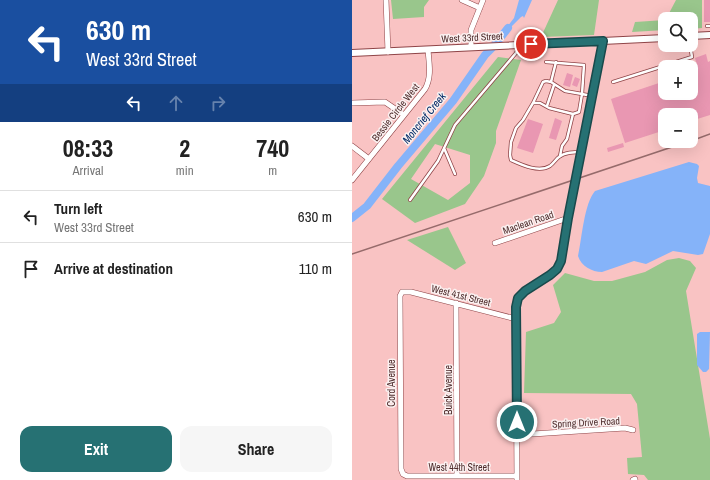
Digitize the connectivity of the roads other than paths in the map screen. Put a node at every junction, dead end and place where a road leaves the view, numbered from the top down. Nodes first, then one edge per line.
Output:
1 (386, 0) edge
2 (462, 0) edge
3 (483, 0) edge
4 (480, 8) junction
5 (710, 35) edge
6 (698, 36) edge
7 (658, 38) edge
8 (603, 41) junction
9 (520, 45) junction
10 (471, 47) junction
11 (428, 50) junction
12 (388, 52) junction
13 (691, 52) edge
14 (352, 54) edge
15 (546, 62) dead end
16 (556, 62) junction
17 (551, 82) junction
18 (613, 82) dead end
19 (554, 85) junction
20 (582, 94) junction
21 (592, 96) junction
22 (352, 102) edge
23 (533, 103) junction
24 (547, 106) junction
25 (573, 114) junction
26 (404, 115) junction
27 (352, 146) edge
28 (444, 148) junction
29 (581, 153) junction
30 (560, 156) junction
31 (369, 159) junction
32 (455, 174) dead end
33 (352, 180) edge
34 (410, 200) dead end
35 (568, 218) junction
36 (495, 243) dead end
37 (402, 292) joint
38 (456, 303) junction
39 (516, 319) junction
40 (633, 430) dead end
41 (517, 435) junction
42 (403, 474) joint
43 (457, 476) junction
44 (517, 478) edge

1 - 12 street
2 - 4 street
3 - 4 street
4 - 10 street
5 - 6 street
7 - 8 street, West 33rd Street
8 - 9 street, West 33rd Street
8 - 21 street
9 - 10 street, West 33rd Street
9 - 28 lane
10 - 11 street, West 33rd Street
11 - 12 street, West 33rd Street
11 - 26 street, Bessie Circle West
12 - 14 street, West 33rd Street
13 - 18 lane
15 - 16 lane
16 - 17 lane
16 - 20 lane
17 - 19 lane
17 - 23 lane
19 - 20 lane
19 - 24 lane
20 - 21 lane
20 - 25 lane
21 - 29 street
22 - 26 street
23 - 24 lane
23 - 30 lane
24 - 25 lane
25 - 30 lane
26 - 31 street, Bessie Circle West
27 - 31 street
28 - 32 lane
28 - 34 lane
29 - 30 lane
29 - 35 street
31 - 33 street, Bessie Circle West
35 - 36 street, Maclean Road
35 - 39 street
37 - 38 street, West 41st Street
37 - 42 street, Cord Avenue
38 - 39 street, West 41st Street
38 - 43 street, Buick Avenue
39 - 41 street
40 - 41 street, Spring Drive Road
41 - 44 street
42 - 43 street, West 44th Street
43 - 44 street, West 44th Street

